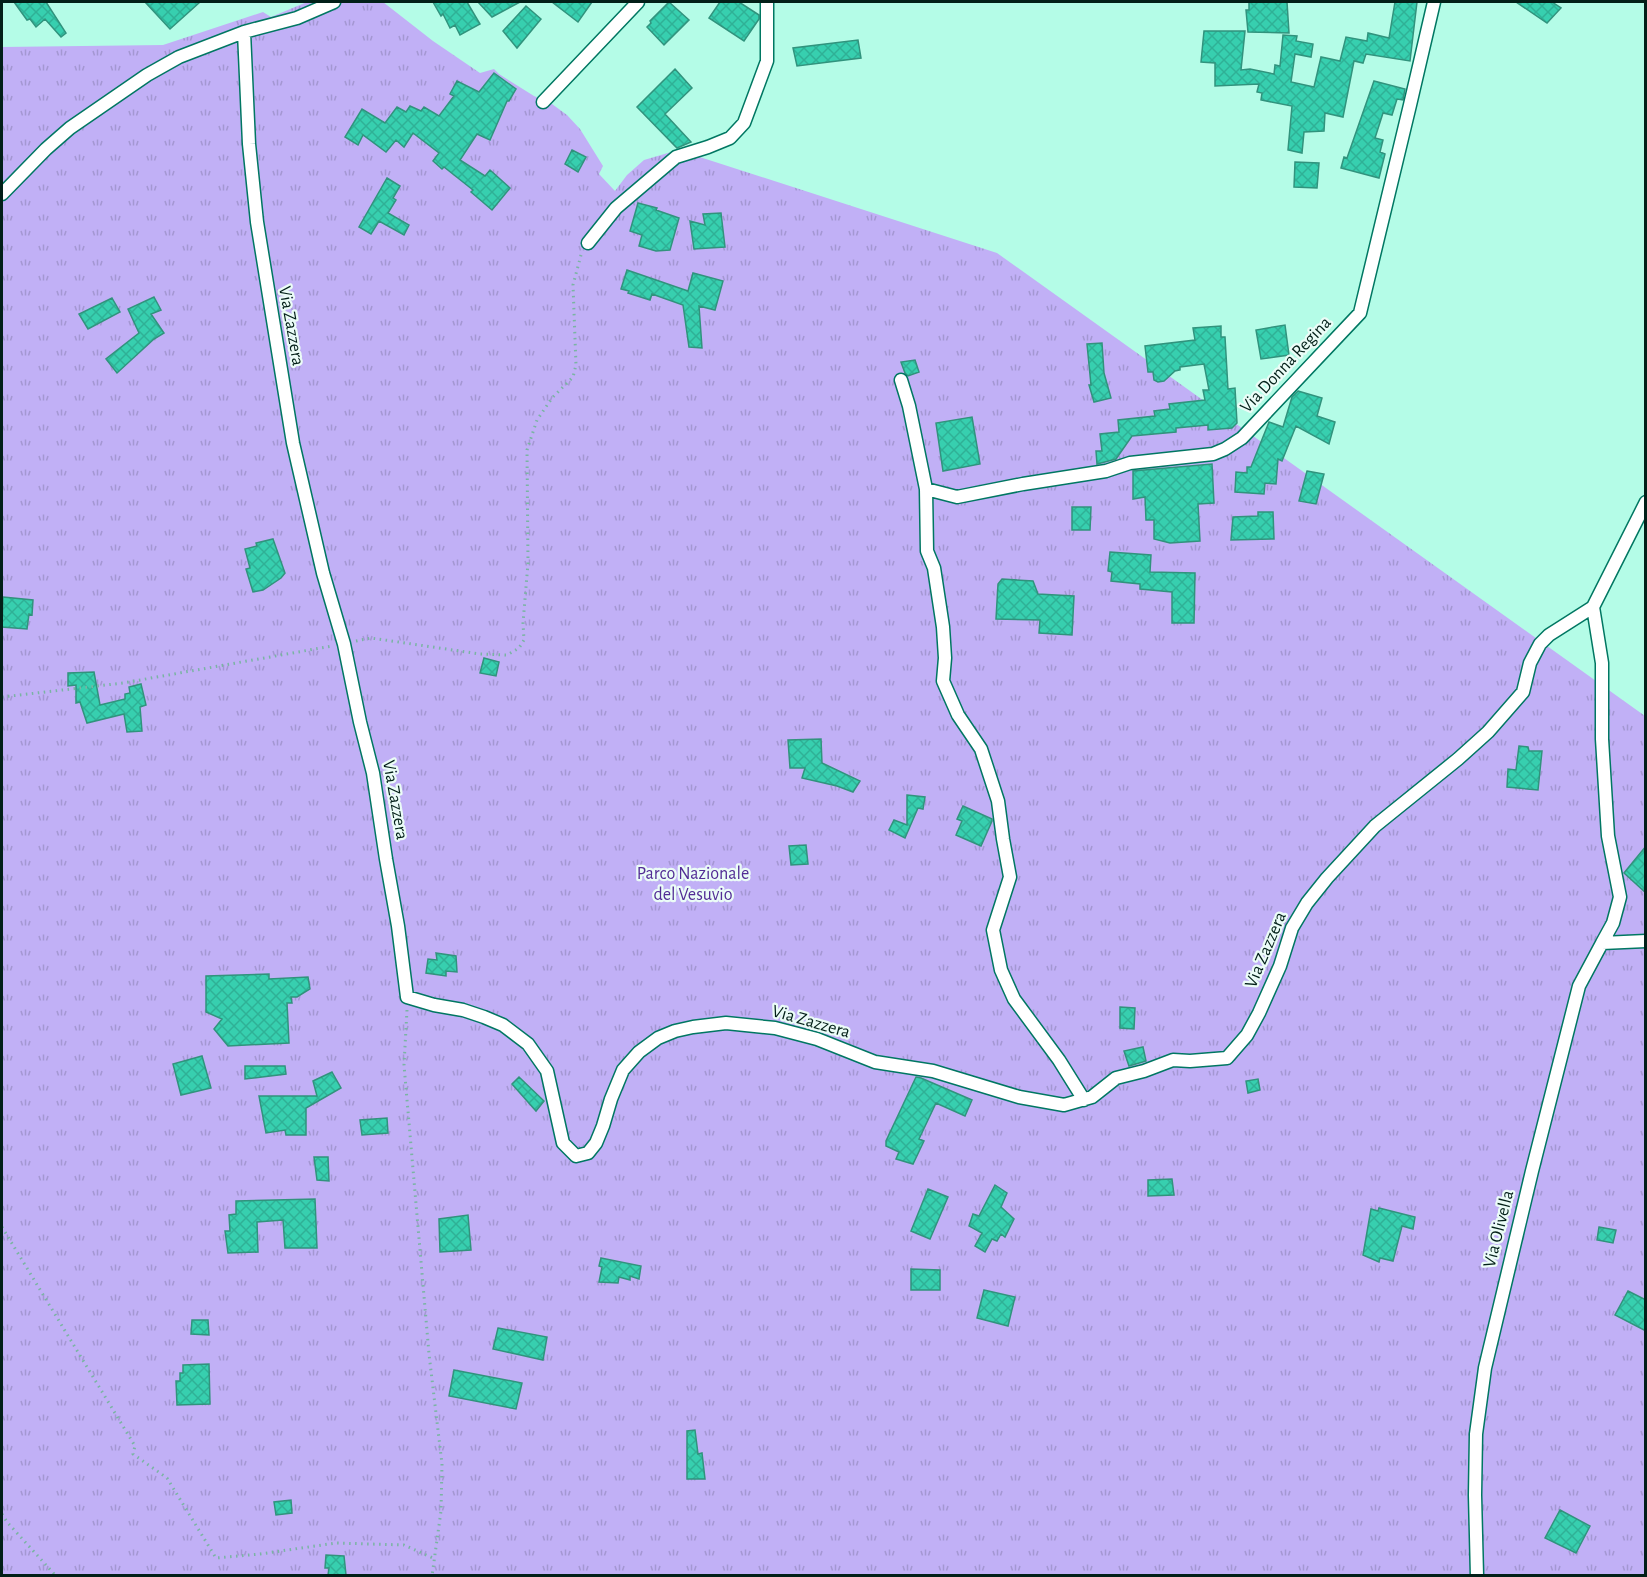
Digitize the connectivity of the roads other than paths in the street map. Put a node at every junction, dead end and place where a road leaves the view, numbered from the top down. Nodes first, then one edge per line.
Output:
1 (334, 2) edge
2 (638, 2) edge
3 (767, 2) edge
4 (1434, 2) edge
5 (244, 32) junction
6 (543, 102) dead end
7 (2, 194) edge
8 (588, 243) road end
9 (901, 380) dead end
10 (927, 489) junction
11 (1646, 502) edge
12 (1593, 607) junction
13 (1646, 940) edge
14 (1602, 943) junction
15 (1084, 1100) junction
16 (1477, 1575) edge

1 - 5 street
2 - 6 street
3 - 8 street
4 - 10 street, Via Donna Regina
5 - 7 street
5 - 15 street, Via Zazzera
9 - 10 street
10 - 15 street
11 - 12 street
12 - 14 street, Via Olivella
12 - 15 street, Via Zazzera
13 - 14 street
14 - 16 street, Via Olivella

